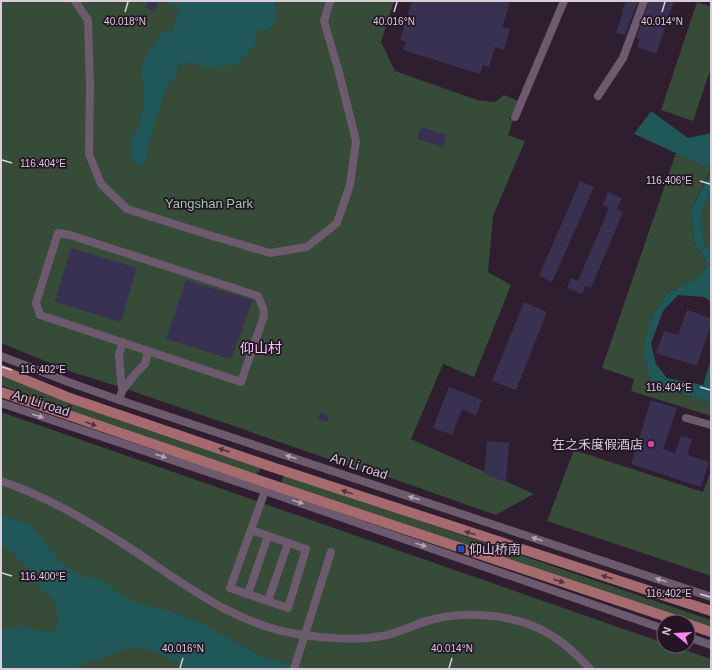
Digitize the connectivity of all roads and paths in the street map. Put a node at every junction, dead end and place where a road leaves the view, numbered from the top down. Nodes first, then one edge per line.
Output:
1 (75, 1) edge
2 (330, 1) edge
3 (564, 1) edge
4 (644, 1) edge
5 (598, 96) dead end
6 (515, 117) dead end
7 (123, 342) junction
8 (148, 351) junction
9 (1, 356) edge
10 (1, 370) edge
11 (122, 391) junction
12 (1, 392) edge
13 (119, 400) junction
14 (1, 403) edge
15 (686, 418) dead end
16 (711, 425) edge
17 (1, 481) edge
18 (265, 491) junction
19 (251, 530) junction
20 (268, 536) junction
21 (288, 543) junction
22 (332, 552) dead end
23 (248, 594) junction
24 (711, 597) edge
25 (268, 601) junction
26 (711, 611) edge
27 (658, 614) edge
28 (656, 626) edge
29 (696, 627) edge
30 (711, 632) edge
31 (304, 634) junction
32 (696, 640) edge
33 (711, 645) edge
34 (294, 669) edge
35 (590, 669) edge

1 - 2 street
3 - 6 street
4 - 5 street
7 - 8 street
7 - 8 street
7 - 11 street
8 - 11 street
9 - 13 street, An Li road
26 -> 10 main road, An Li road
11 - 13 street
12 -> 27 main road, An Li road
24 -> 13 street, An Li road
14 -> 18 street, An Li road
15 - 16 street
17 - 31 street
18 - 19 street
18 -> 28 street, An Li road
19 - 20 street
19 - 23 street
20 - 21 street
20 - 23 street
21 - 25 street
21 - 25 street
22 - 31 street
23 - 25 street
29 - 30 main road
31 - 34 street
31 - 35 street
32 - 33 street

